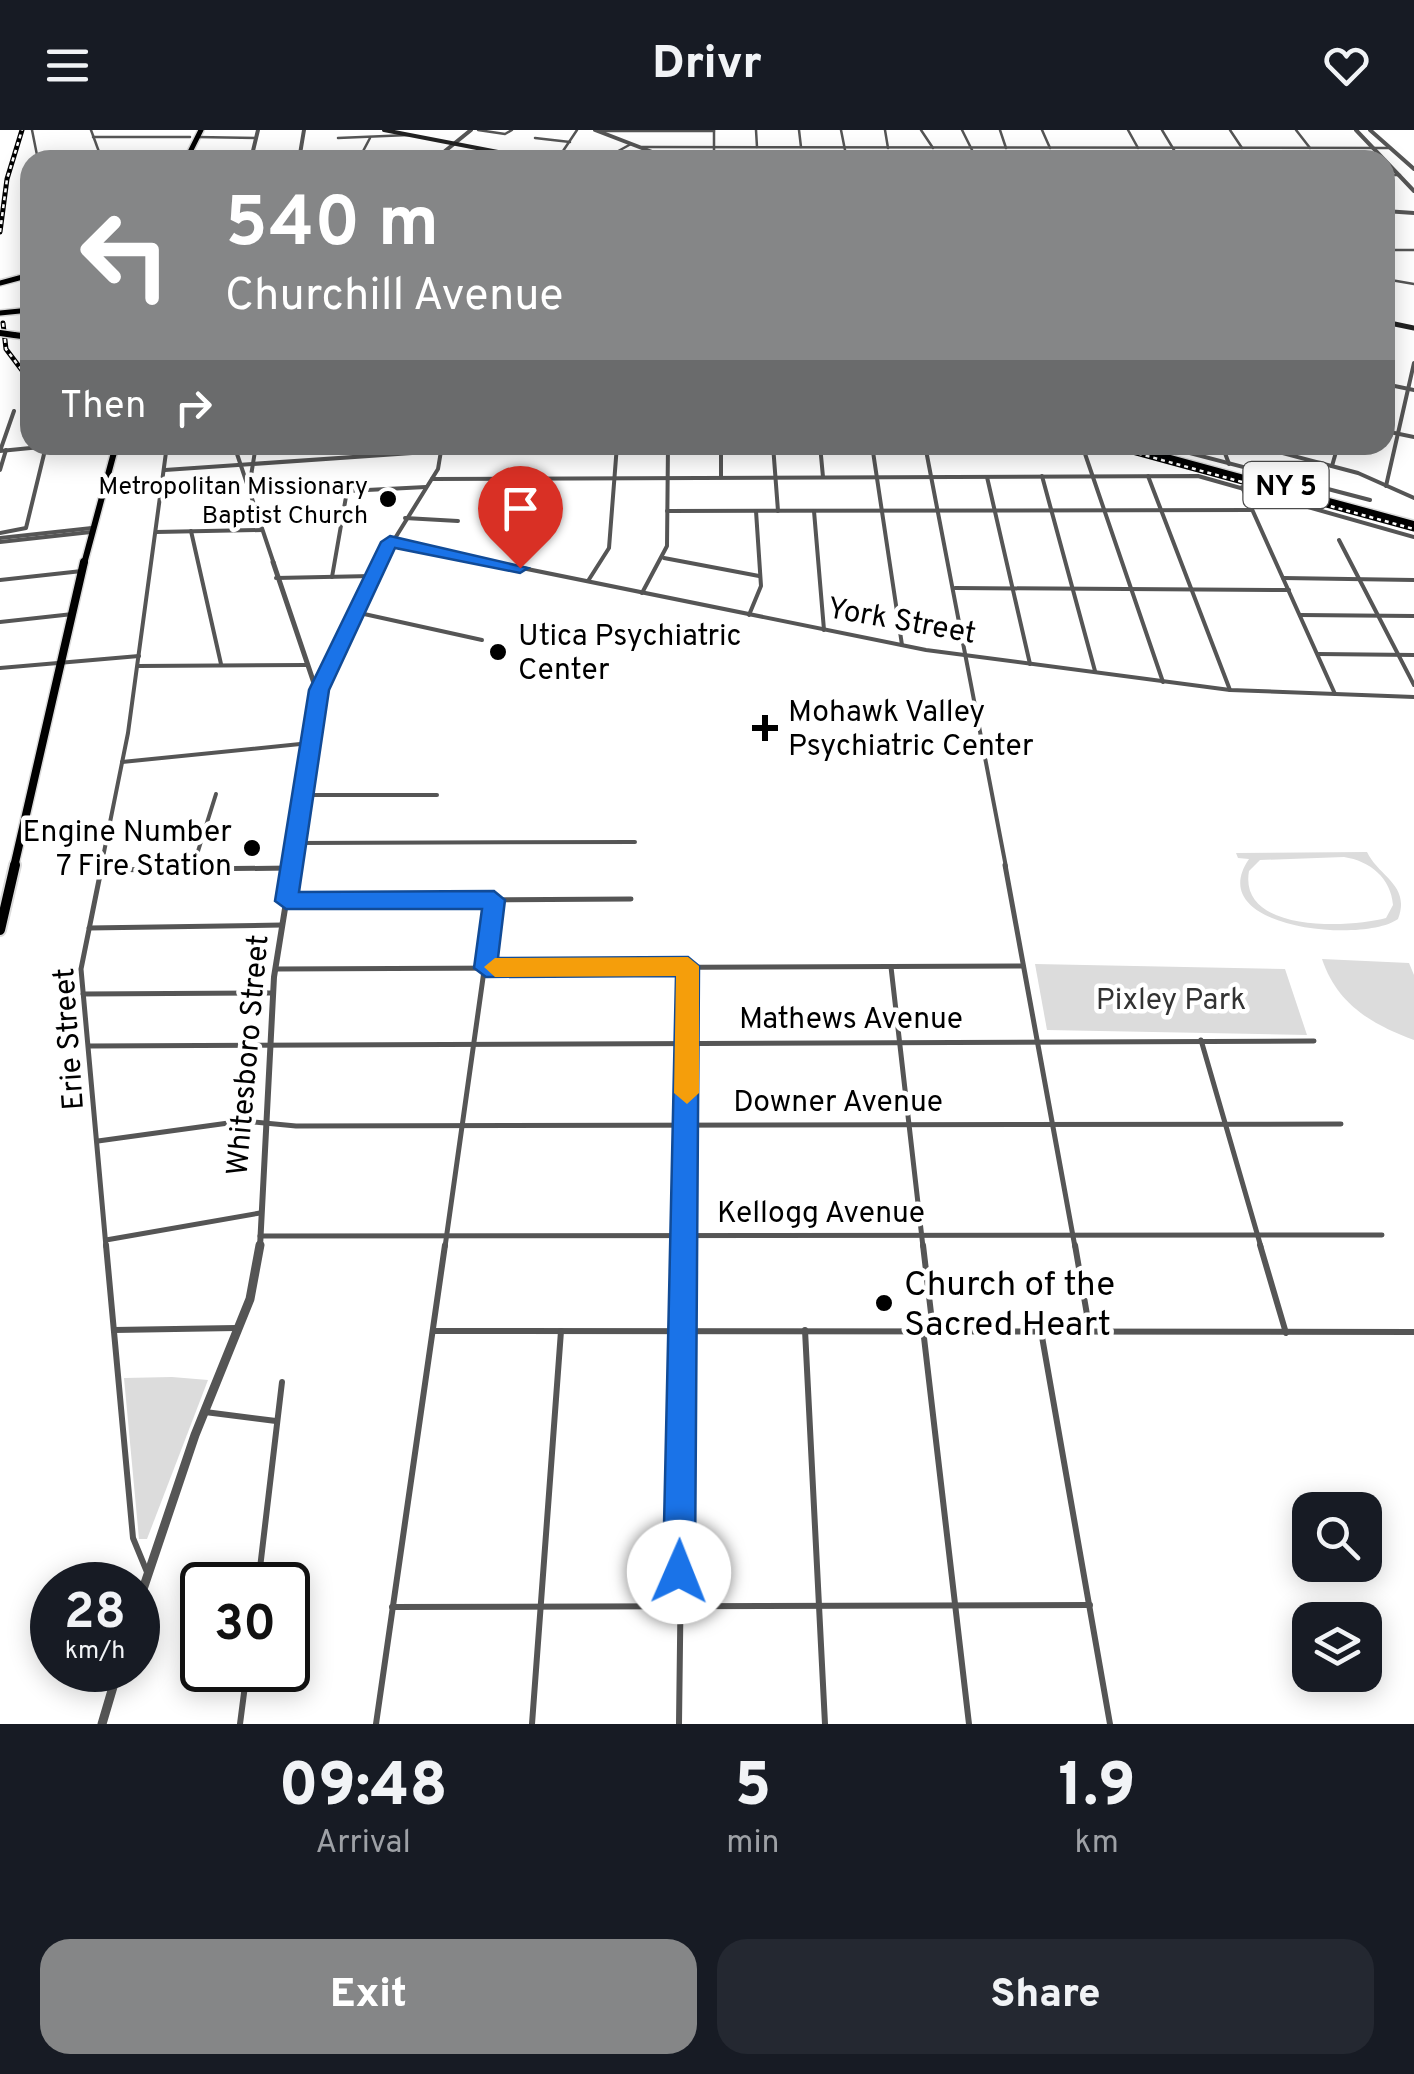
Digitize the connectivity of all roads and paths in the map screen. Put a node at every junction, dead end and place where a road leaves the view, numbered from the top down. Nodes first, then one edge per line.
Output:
1 (91, 130) edge
2 (182, 130) edge
3 (197, 130) edge
4 (258, 130) edge
5 (350, 130) edge
6 (384, 130) edge
7 (471, 130) edge
8 (478, 130) edge
9 (512, 130) edge
10 (577, 130) edge
11 (596, 130) edge
12 (756, 130) edge
13 (799, 130) edge
14 (841, 130) edge
15 (884, 130) edge
16 (921, 130) edge
17 (962, 130) edge
18 (1000, 130) edge
19 (1042, 130) edge
20 (1128, 130) edge
21 (1162, 130) edge
22 (1230, 130) edge
23 (1296, 130) edge
24 (1356, 130) edge
25 (1370, 130) edge
26 (396, 131) edge
27 (714, 131) edge
28 (410, 135) junction
29 (93, 137) junction
30 (182, 137) junction
31 (194, 137) junction
32 (256, 138) junction
33 (370, 138) junction
34 (535, 138) dead end
35 (570, 142) junction
36 (454, 144) junction
37 (631, 144) junction
38 (640, 147) junction
39 (714, 147) junction
40 (757, 147) junction
41 (800, 148) junction
42 (844, 148) junction
43 (888, 148) junction
44 (933, 148) junction
45 (970, 148) junction
46 (1006, 148) junction
47 (1050, 148) junction
48 (1138, 148) junction
49 (1173, 148) junction
50 (1242, 148) junction
51 (1310, 148) junction
52 (1374, 148) junction
53 (1389, 148) junction
54 (98, 150) edge
55 (188, 150) edge
56 (253, 150) edge
57 (364, 150) edge
58 (446, 150) edge
59 (486, 150) edge
60 (564, 150) edge
61 (620, 150) edge
62 (648, 150) edge
63 (1391, 150) edge
64 (1395, 153) edge
65 (1395, 170) edge
66 (1414, 170) edge
67 (1395, 175) edge
68 (1400, 175) junction
69 (1414, 191) edge
70 (1414, 363) edge
71 (1395, 386) edge
72 (1407, 389) junction
73 (1414, 390) edge
74 (14, 411) dead end
75 (1395, 433) edge
76 (1398, 434) junction
77 (1414, 438) edge
78 (1395, 447) edge
79 (3, 450) edge
80 (43, 455) edge
81 (113, 455) edge
82 (166, 455) edge
83 (237, 455) edge
84 (255, 455) edge
85 (335, 455) edge
86 (440, 455) edge
87 (615, 455) edge
88 (668, 455) edge
89 (721, 455) edge
90 (774, 455) edge
91 (821, 455) edge
92 (874, 455) edge
93 (927, 455) edge
94 (1086, 455) edge
95 (1160, 455) edge
96 (1174, 455) edge
97 (1195, 455) edge
98 (1225, 455) edge
99 (1290, 455) edge
100 (1335, 455) edge
101 (1393, 455) edge
102 (1294, 456) joint
103 (254, 461) junction
104 (239, 462) junction
105 (1228, 464) junction
106 (1332, 466) junction
107 (0, 470) edge
108 (165, 470) junction
109 (1042, 476) junction
110 (1094, 476) junction
111 (1148, 476) junction
112 (932, 477) junction
113 (987, 477) junction
114 (614, 478) junction
115 (668, 478) junction
116 (721, 478) junction
117 (775, 478) junction
118 (823, 478) junction
119 (878, 478) junction
120 (432, 479) junction
121 (1386, 486) junction
122 (426, 487) junction
123 (1242, 487) junction
124 (348, 491) junction
125 (250, 493) junction
126 (1414, 498) edge
127 (1370, 500) dead end
128 (940, 510) junction
129 (995, 510) junction
130 (1050, 510) junction
131 (1106, 510) junction
132 (1163, 510) junction
133 (1252, 510) junction
134 (668, 511) junction
135 (756, 511) junction
136 (778, 511) junction
137 (814, 511) junction
138 (884, 511) junction
139 (405, 518) junction
140 (458, 521) dead end
141 (1414, 522) edge
142 (91, 530) junction
143 (262, 530) junction
144 (191, 531) junction
145 (156, 532) junction
146 (21, 533) junction
147 (1414, 536) edge
148 (0, 538) edge
149 (1338, 540) dead end
150 (390, 542) junction
151 (664, 558) junction
152 (82, 571) junction
153 (372, 576) junction
154 (760, 576) junction
155 (332, 577) junction
156 (276, 578) junction
157 (1283, 578) junction
158 (1358, 579) junction
159 (0, 580) edge
160 (1414, 580) edge
161 (588, 582) junction
162 (955, 588) junction
163 (1013, 588) junction
164 (1073, 588) junction
165 (1133, 590) junction
166 (1192, 590) junction
167 (1289, 590) junction
168 (642, 593) junction
169 (355, 612) junction
170 (72, 614) junction
171 (749, 615) junction
172 (1300, 615) junction
173 (1377, 616) junction
174 (1414, 616) edge
175 (0, 622) edge
176 (824, 630) junction
177 (482, 640) dead end
178 (902, 645) junction
179 (1318, 654) junction
180 (1398, 654) junction
181 (1414, 655) edge
182 (140, 656) junction
183 (967, 656) junction
184 (63, 663) junction
185 (1030, 664) junction
186 (221, 665) junction
187 (306, 665) junction
188 (138, 666) junction
189 (0, 668) edge
190 (1096, 672) junction
191 (1163, 682) junction
192 (1414, 685) edge
193 (1230, 690) junction
194 (1335, 694) junction
195 (318, 695) junction
196 (1414, 697) edge
197 (310, 744) junction
198 (122, 762) junction
199 (216, 794) dead end
200 (302, 795) junction
201 (437, 795) dead end
202 (636, 842) dead end
203 (295, 843) junction
204 (291, 868) junction
205 (193, 869) junction
206 (100, 870) junction
207 (631, 899) dead end
208 (494, 900) junction
209 (286, 901) junction
210 (282, 925) junction
211 (89, 928) junction
212 (0, 930) edge
213 (688, 966) junction
214 (1024, 966) junction
215 (891, 967) junction
216 (276, 968) junction
217 (486, 968) junction
218 (273, 993) junction
219 (84, 994) junction
220 (1038, 1040) junction
221 (1201, 1040) junction
222 (475, 1041) junction
223 (687, 1041) junction
224 (900, 1041) junction
225 (1314, 1041) dead end
226 (268, 1044) junction
227 (89, 1046) junction
228 (263, 1124) junction
229 (687, 1124) junction
230 (908, 1124) junction
231 (1054, 1124) junction
232 (1225, 1124) junction
233 (1341, 1124) dead end
234 (464, 1125) junction
235 (98, 1141) junction
236 (260, 1213) junction
237 (1074, 1234) junction
238 (1257, 1234) junction
239 (686, 1235) junction
240 (923, 1235) junction
241 (1382, 1235) dead end
242 (260, 1236) junction
243 (450, 1236) junction
244 (106, 1240) junction
245 (239, 1328) junction
246 (114, 1330) junction
247 (682, 1330) junction
248 (805, 1330) junction
249 (928, 1330) junction
250 (435, 1331) junction
251 (1042, 1331) junction
252 (561, 1332) junction
253 (1090, 1332) junction
254 (1414, 1332) edge
255 (1286, 1333) junction
256 (282, 1382) dead end
257 (205, 1412) junction
258 (277, 1421) junction
259 (143, 1562) edge
260 (151, 1562) edge
261 (261, 1562) edge
262 (1090, 1604) junction
263 (820, 1606) junction
264 (956, 1606) junction
265 (392, 1607) junction
266 (678, 1607) junction
267 (540, 1608) junction
268 (111, 1692) edge
269 (245, 1692) edge
270 (102, 1724) edge
271 (240, 1724) edge
272 (376, 1724) edge
273 (532, 1724) edge
274 (679, 1724) edge
275 (826, 1724) edge
276 (968, 1724) edge
277 (1110, 1724) edge

1 - 29 street
2 - 30 street
3 - 31 main road
4 - 32 street
5 - 33 street
6 - 26 main road
7 - 36 street
8 - 9 street
10 - 35 street
11 - 27 street
11 - 37 street
12 - 40 street
13 - 41 street
14 - 42 street
15 - 43 street
16 - 44 street
17 - 45 street
18 - 46 street
19 - 47 street
20 - 48 street
21 - 49 street
22 - 50 street
23 - 51 street
24 - 52 street
25 - 53 street
26 - 28 main road
27 - 39 street
28 - 33 street
28 - 36 main road
29 - 30 street
29 - 54 street
30 - 31 street
31 - 32 street
31 - 55 main road
32 - 56 street
33 - 57 street
34 - 35 street
35 - 60 street
36 - 58 street
36 - 59 main road
37 - 38 street
37 - 61 street
38 - 39 street
38 - 62 street
39 - 40 street
40 - 41 street
41 - 42 street
42 - 43 street
43 - 44 street
44 - 45 street
45 - 46 street
46 - 47 street
47 - 48 street
48 - 49 street
49 - 50 street
50 - 51 street
51 - 52 street
52 - 53 street
53 - 63 street
64 - 66 street
65 - 68 street
67 - 68 street
68 - 69 street
70 - 72 street
71 - 72 street
72 - 73 street
72 - 76 street
74 - 79 street
75 - 76 street
76 - 77 street
76 - 78 street
79 - 107 street
80 - 146 street
81 - 142 main road
82 - 108 street, Erie Street
83 - 104 street
84 - 103 street
85 - 103 street
86 - 120 street, Whitesboro Street
87 - 114 street
88 - 115 street
89 - 116 street
90 - 117 street
91 - 118 street
92 - 119 street
93 - 112 street
94 - 110 street
95 - 141 main road, NY 5
96 - 141 highway, NY 5
97 - 105 street
98 - 105 street
99 - 102 street
100 - 106 street
101 - 121 street
102 - 106 street
103 - 104 street
103 - 125 street
104 - 108 street
104 - 125 street
105 - 127 street
106 - 121 street
108 - 145 street, Erie Street
109 - 110 street
109 - 113 street
109 - 130 street
110 - 111 street
110 - 131 street
111 - 123 street
111 - 132 street
112 - 113 street
112 - 119 street
112 - 128 street
113 - 129 street
114 - 115 street
114 - 120 street
114 - 161 street
115 - 116 street
115 - 134 street
116 - 117 street
117 - 118 street
117 - 136 street
118 - 119 street
119 - 138 street
120 - 122 street, Whitesboro Street
121 - 126 street
122 - 124 street
122 - 139 street, Whitesboro Street
123 - 133 street
123 - 147 street
124 - 125 street
124 - 155 street
125 - 143 street
128 - 129 street
128 - 138 street
128 - 162 street
129 - 130 street
129 - 163 street
130 - 131 street
130 - 164 street
131 - 132 street
131 - 165 street
132 - 133 street
132 - 166 street
133 - 157 street
134 - 135 street
134 - 151 street
135 - 136 street
135 - 154 street
136 - 137 street
137 - 138 street
137 - 176 street
138 - 178 street
139 - 140 street
139 - 150 street, Whitesboro Street
142 - 146 street
142 - 148 street
142 - 152 main road
143 - 144 street
143 - 156 street
144 - 145 street
144 - 186 street
145 - 182 street, Erie Street
146 - 148 street
149 - 158 street
150 - 153 street, Whitesboro Street
150 - 161 street, York Street
151 - 154 street
151 - 168 street
152 - 159 street
152 - 170 main road
153 - 155 street
153 - 169 street, Whitesboro Street
154 - 171 street
155 - 156 street
156 - 187 street
157 - 158 street
157 - 167 street
158 - 160 street
158 - 173 street
161 - 168 street, York Street
162 - 163 street
162 - 183 street
163 - 164 street
163 - 185 street
164 - 165 street
164 - 190 street
165 - 166 street
165 - 191 street
166 - 167 street
166 - 193 street
167 - 172 street
168 - 171 street, York Street
169 - 177 street
169 - 195 street, Whitesboro Street
170 - 175 street
170 - 184 main road
171 - 176 street, York Street
172 - 173 street
172 - 179 street
173 - 174 street
173 - 180 street
176 - 178 street, York Street
178 - 183 street, York Street
179 - 180 street
179 - 194 street
180 - 181 street
180 - 192 street
182 - 184 street
182 - 188 street, Erie Street
183 - 185 street, York Street
183 - 214 street
184 - 189 street
184 - 212 main road
185 - 190 street, York Street
186 - 187 street
186 - 188 street
187 - 195 street
188 - 198 street, Erie Street
190 - 191 street, York Street
191 - 193 street, York Street
193 - 194 street, York Street
194 - 196 street, York Street
195 - 197 street, Whitesboro Street
197 - 198 street
197 - 200 street, Whitesboro Street
198 - 206 street, Erie Street
199 - 205 street
200 - 201 street
200 - 203 street, Whitesboro Street
202 - 203 street
203 - 204 street, Whitesboro Street
204 - 205 street
204 - 209 street, Whitesboro Street
205 - 206 street
206 - 211 street, Erie Street
207 - 208 street
208 - 209 street
208 - 217 street
209 - 210 street, Whitesboro Street
210 - 211 street
210 - 216 street, Whitesboro Street
211 - 219 street, Erie Street
213 - 215 street
213 - 217 street
213 - 223 street
214 - 215 street
214 - 220 street
215 - 224 street
216 - 217 street
216 - 218 street, Whitesboro Street
217 - 222 street
218 - 219 street
218 - 226 street, Whitesboro Street
219 - 227 street, Erie Street
220 - 221 street, Mathews Avenue
220 - 224 street, Mathews Avenue
220 - 231 street
221 - 225 street, Mathews Avenue
221 - 232 street
222 - 223 street, Mathews Avenue
222 - 226 street, Mathews Avenue
222 - 234 street
223 - 224 street, Mathews Avenue
223 - 229 street
224 - 230 street
226 - 227 street, Mathews Avenue
226 - 228 street, Whitesboro Street
227 - 235 street, Erie Street
228 - 234 street, Downer Avenue
228 - 235 street, Downer Avenue
228 - 236 street, Whitesboro Street
229 - 230 street, Downer Avenue
229 - 234 street, Downer Avenue
229 - 239 street
230 - 231 street, Downer Avenue
230 - 240 street
231 - 232 street, Downer Avenue
231 - 237 street
232 - 233 street, Downer Avenue
232 - 238 street
234 - 243 street
235 - 244 street, Erie Street
236 - 242 street, Whitesboro Street
236 - 244 street
237 - 238 street, Kellogg Avenue
237 - 240 street, Kellogg Avenue
237 - 253 street
238 - 241 street, Kellogg Avenue
238 - 255 street
239 - 240 street, Kellogg Avenue
239 - 243 street, Kellogg Avenue
239 - 247 street
240 - 249 street
242 - 243 street, Kellogg Avenue
242 - 245 street, Whitesboro Street
243 - 250 street
244 - 246 street, Erie Street
245 - 246 street
245 - 257 street, Whitesboro Street
246 - 259 street, Erie Street
247 - 248 street
247 - 252 street
247 - 266 street
248 - 249 street
248 - 263 street
249 - 251 street
249 - 264 street
250 - 252 street
250 - 265 street
251 - 253 street
251 - 262 street
252 - 267 street
253 - 255 street
254 - 255 street
256 - 258 street
257 - 258 street
257 - 260 street, Whitesboro Street
258 - 261 street
262 - 264 street
262 - 277 street
263 - 264 street
263 - 266 street
263 - 275 street
264 - 276 street
265 - 267 street
265 - 272 street
266 - 267 street
266 - 274 street
267 - 273 street
268 - 270 street
269 - 271 street

